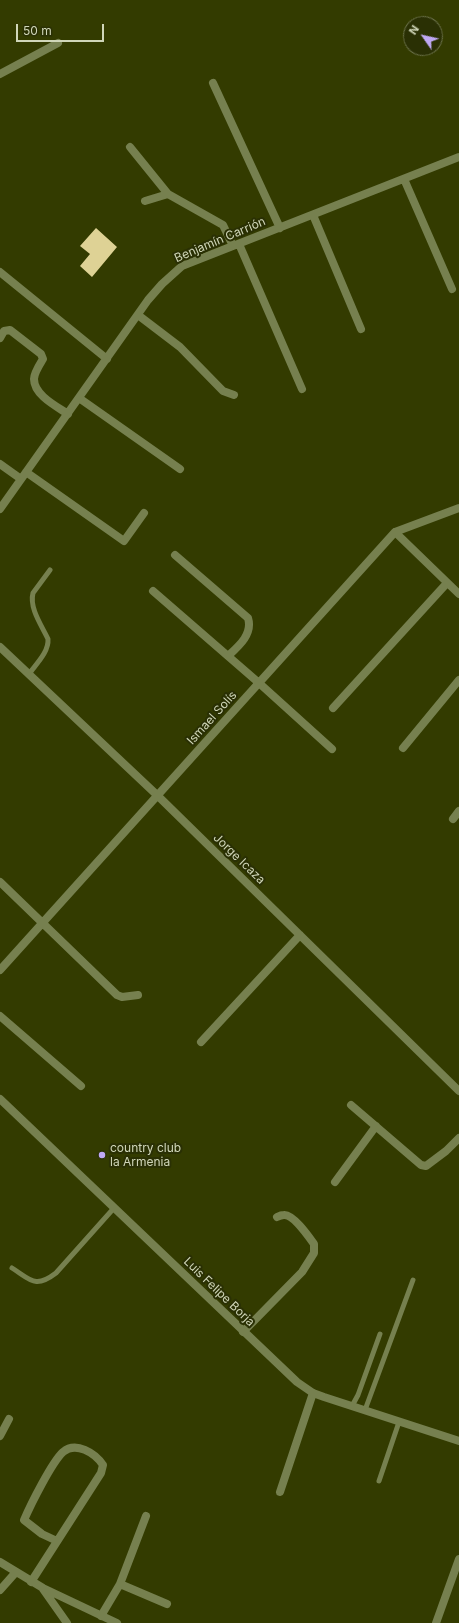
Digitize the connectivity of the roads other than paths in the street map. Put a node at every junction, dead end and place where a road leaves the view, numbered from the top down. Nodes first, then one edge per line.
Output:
1 (58, 43) dead end
2 (0, 74) edge
3 (213, 83) dead end
4 (130, 147) dead end
5 (459, 157) edge
6 (404, 179) junction
7 (168, 194) junction
8 (145, 201) dead end
9 (312, 215) junction
10 (280, 228) junction
11 (236, 245) junction
12 (0, 272) edge
13 (452, 289) dead end
14 (138, 315) junction
15 (361, 329) dead end
16 (0, 338) edge
17 (107, 359) junction
18 (302, 389) dead end
19 (234, 395) dead end
20 (79, 398) junction
21 (68, 414) junction
22 (0, 464) edge
23 (180, 470) dead end
24 (24, 476) junction
25 (459, 508) edge
26 (0, 509) edge
27 (144, 513) dead end
28 (395, 532) junction
29 (175, 555) dead end
30 (50, 570) dead end
31 (447, 583) junction
32 (153, 591) dead end
33 (459, 594) edge
34 (0, 647) edge
35 (228, 656) junction
36 (29, 674) junction
37 (459, 680) edge
38 (259, 683) junction
39 (333, 708) dead end
40 (403, 748) dead end
41 (332, 749) dead end
42 (158, 796) junction
43 (459, 811) edge
44 (453, 818) dead end
45 (0, 882) edge
46 (43, 923) junction
47 (300, 935) junction
48 (0, 970) edge
49 (138, 995) dead end
50 (0, 1016) edge
51 (201, 1042) dead end
52 (81, 1086) dead end
53 (459, 1091) edge
54 (0, 1099) edge
55 (350, 1104) dead end
56 (376, 1126) junction
57 (459, 1138) edge
58 (335, 1182) dead end
59 (114, 1208) junction
60 (277, 1217) dead end
61 (12, 1268) dead end
62 (413, 1280) dead end
63 (243, 1332) junction
64 (380, 1334) dead end
65 (313, 1393) junction
66 (352, 1406) junction
67 (365, 1410) junction
68 (9, 1420) dead end
69 (399, 1422) junction
70 (0, 1436) edge
71 (459, 1441) edge
72 (379, 1481) dead end
73 (280, 1492) dead end
74 (146, 1516) dead end
75 (57, 1541) junction
76 (459, 1559) edge
77 (0, 1562) edge
78 (16, 1572) junction
79 (31, 1582) junction
80 (120, 1584) junction
81 (43, 1588) junction
82 (0, 1590) edge
83 (167, 1604) dead end
84 (101, 1616) junction
85 (67, 1623) edge
86 (117, 1623) edge
87 (436, 1623) edge

1 - 2 street
3 - 10 street
4 - 7 street
5 - 6 street, Benjamín Carrión
6 - 9 street, Benjamín Carrión
6 - 13 street
7 - 8 street
7 - 11 street
9 - 10 street, Benjamín Carrión
9 - 15 street
10 - 11 street, Benjamín Carrión
11 - 14 street, Benjamín Carrión
11 - 18 street
12 - 17 street
14 - 17 street, Benjamín Carrión
14 - 19 street
16 - 21 street
17 - 20 street, Benjamín Carrión
20 - 21 street, Benjamín Carrión
20 - 23 street
21 - 24 street, Benjamín Carrión
22 - 24 street
24 - 26 street, Benjamín Carrión
24 - 27 street
25 - 28 street, Ismael Solís
28 - 31 street
28 - 38 street, Ismael Solís
29 - 35 street
30 - 36 lane
31 - 33 street
31 - 39 street
32 - 35 street
34 - 36 street, Jorge Icaza
35 - 38 street
36 - 42 street, Jorge Icaza
37 - 40 street
38 - 41 street
38 - 42 street, Ismael Solís
42 - 46 street, Ismael Solís
42 - 47 street, Jorge Icaza
43 - 44 street
45 - 46 street
46 - 48 street, Ismael Solís
46 - 49 street
47 - 51 street
47 - 53 street, Jorge Icaza
50 - 52 street
54 - 59 street, Luis Felipe Borja
55 - 56 street
56 - 57 street
56 - 58 street
59 - 61 lane
59 - 63 street, Luis Felipe Borja
60 - 63 street
62 - 67 lane
63 - 65 street, Luis Felipe Borja
64 - 66 lane
65 - 66 street, Luis Felipe Borja
65 - 73 street
66 - 67 street, Luis Felipe Borja
67 - 69 street, Luis Felipe Borja
68 - 70 street
69 - 71 street, Luis Felipe Borja
69 - 72 lane
74 - 80 street
75 - 75 street
75 - 79 street
76 - 87 street
77 - 78 street
78 - 79 street
78 - 82 street
79 - 81 street
80 - 83 street
80 - 84 street
81 - 84 street
81 - 85 street
84 - 86 street

